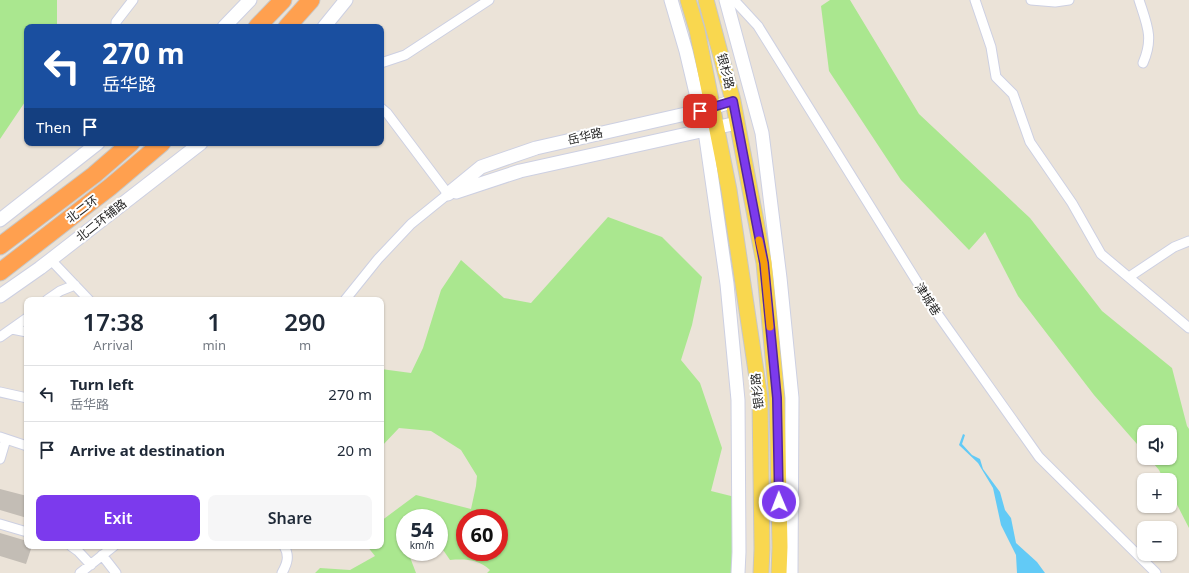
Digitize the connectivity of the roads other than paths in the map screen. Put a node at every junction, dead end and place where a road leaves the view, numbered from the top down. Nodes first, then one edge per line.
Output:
1 (133, 0) edge
2 (250, 0) edge
3 (283, 0) edge
4 (311, 0) edge
5 (346, 0) edge
6 (489, 0) edge
7 (670, 0) edge
8 (688, 0) edge
9 (706, 0) edge
10 (726, 0) edge
11 (734, 0) edge
12 (975, 0) edge
13 (1031, 0) edge
14 (1069, 0) edge
15 (1139, 0) edge
16 (116, 24) edge
17 (227, 24) edge
18 (260, 24) edge
19 (290, 24) edge
20 (326, 24) edge
21 (384, 62) edge
22 (1143, 63) dead end
23 (733, 101) junction
24 (706, 109) junction
25 (384, 110) edge
26 (737, 123) junction
27 (711, 130) junction
28 (94, 146) edge
29 (117, 146) edge
30 (128, 146) edge
31 (158, 146) edge
32 (197, 146) edge
33 (94, 175) junction
34 (448, 194) junction
35 (0, 220) edge
36 (1189, 241) edge
37 (0, 246) edge
38 (50, 259) junction
39 (0, 272) edge
40 (1129, 277) junction
41 (75, 284) junction
42 (0, 296) edge
43 (51, 297) edge
44 (87, 297) edge
45 (347, 297) edge
46 (24, 320) edge
47 (1189, 328) edge
48 (12, 329) junction
49 (24, 331) edge
50 (0, 337) edge
51 (0, 392) edge
52 (24, 397) edge
53 (3, 438) edge
54 (24, 445) edge
55 (0, 459) edge
56 (0, 524) edge
57 (24, 531) edge
58 (76, 549) edge
59 (110, 549) edge
60 (286, 549) edge
61 (102, 555) junction
62 (91, 565) junction
63 (80, 573) edge
64 (116, 573) edge
65 (282, 573) edge
66 (738, 573) edge
67 (761, 573) edge
68 (779, 573) edge
69 (791, 573) edge
70 (1156, 573) edge

1 - 16 street
2 - 17 street
3 - 18 highway
4 - 19 highway
5 - 20 street
6 - 21 street
7 - 24 street, 银杉路
8 - 24 main road, 银杉路
9 - 23 main road, 银杉路
10 - 69 street, 银杉路
11 - 70 street, 津城巷
12 - 40 street
13 - 14 street
15 - 22 street
23 - 24 street, 岳华路
23 - 26 main road, 银杉路
24 - 27 main road, 银杉路
24 - 34 street, 岳华路
25 - 34 street
26 - 27 street, 岳华路
26 - 68 main road, 银杉路
27 - 34 street, 岳华路
27 - 66 street, 银杉路
27 - 67 main road, 银杉路
28 - 35 street
29 - 33 highway
30 - 33 highway, 北二环
31 - 39 highway, 北二环
32 - 38 street, 北二环辅路
33 - 37 highway, 北二环
34 - 45 street, 岳华路
36 - 40 street
38 - 41 street
38 - 42 street, 北二环辅路
40 - 47 street
41 - 43 street
41 - 44 street
46 - 48 street
48 - 49 street
48 - 50 street
51 - 52 street
53 - 54 street
53 - 55 street
56 - 57 street
58 - 62 street
59 - 61 street
60 - 65 street
61 - 62 street
61 - 64 street
62 - 63 street

